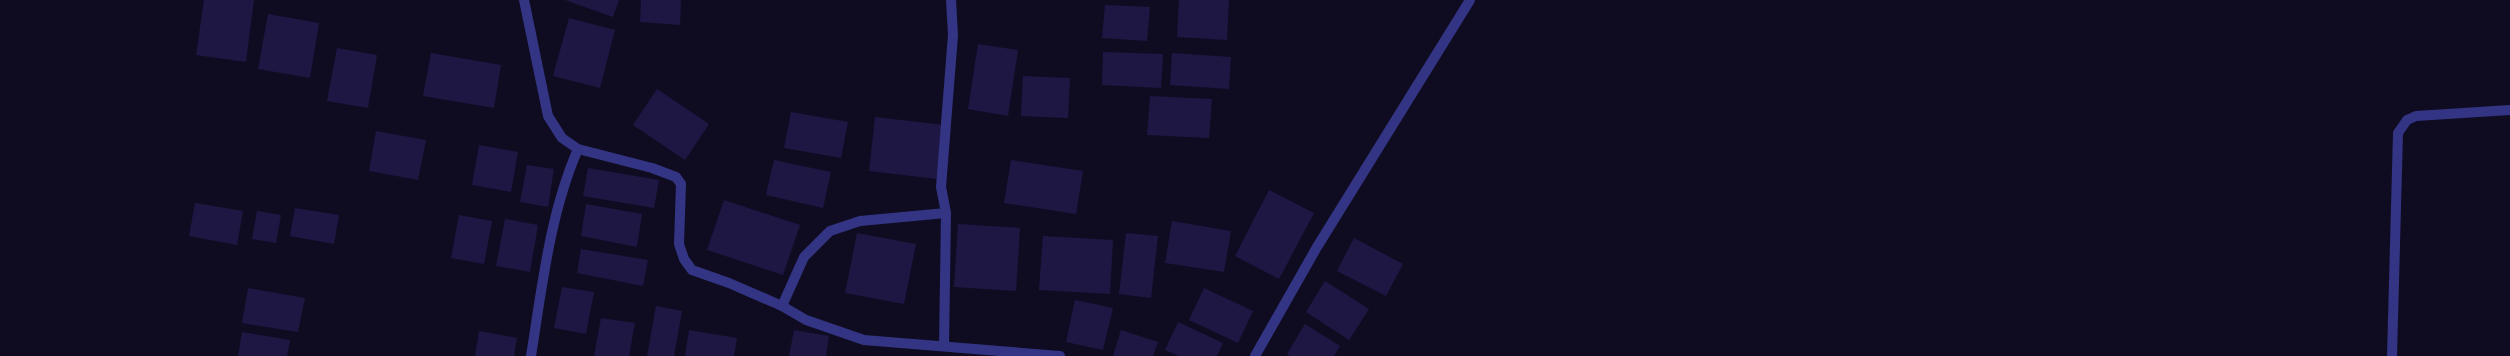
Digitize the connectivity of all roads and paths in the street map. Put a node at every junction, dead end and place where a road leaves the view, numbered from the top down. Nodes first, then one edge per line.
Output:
1 (524, 0) edge
2 (951, 0) edge
3 (1470, 0) edge
4 (2510, 110) edge
5 (578, 149) junction
6 (946, 213) junction
7 (782, 306) junction
8 (944, 346) junction
9 (531, 356) edge
10 (1058, 356) edge
11 (1255, 356) edge
12 (2392, 356) edge

1 - 5 street
2 - 6 street
3 - 11 street
4 - 12 street
5 - 7 street
5 - 9 street
6 - 7 street
6 - 8 street
7 - 8 street
8 - 10 street

